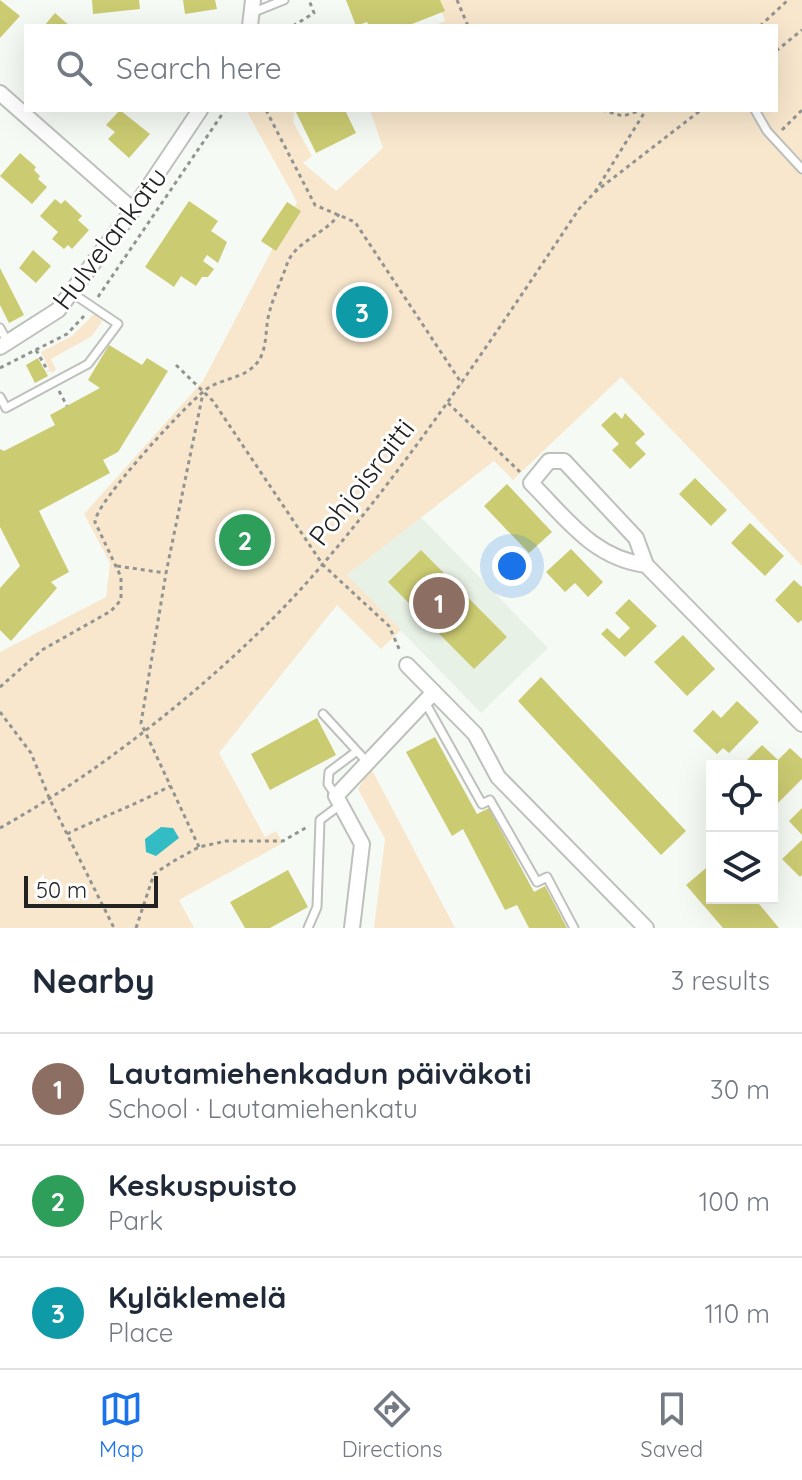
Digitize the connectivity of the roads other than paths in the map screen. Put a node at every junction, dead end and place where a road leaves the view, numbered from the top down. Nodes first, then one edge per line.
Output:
1 (284, 0) edge
2 (252, 13) edge
3 (0, 93) edge
4 (199, 112) edge
5 (756, 112) edge
6 (802, 169) edge
7 (133, 210) junction
8 (72, 293) junction
9 (0, 328) edge
10 (4, 345) edge
11 (0, 397) edge
12 (646, 565) junction
13 (407, 665) road end
14 (429, 697) junction
15 (323, 714) dead end
16 (802, 724) edge
17 (357, 751) junction
18 (368, 763) junction
19 (338, 801) junction
20 (308, 928) edge
21 (352, 928) edge
22 (574, 928) edge
23 (646, 928) edge

1 - 2 lane
3 - 7 street
4 - 7 street, Hulvelankatu
5 - 6 lane
7 - 8 street, Hulvelankatu
8 - 10 street, Hulvelankatu
8 - 11 lane
9 - 10 lane
12 - 12 street
12 - 16 street
13 - 14 street
14 - 18 street
14 - 22 lane
14 - 23 street
15 - 17 lane
17 - 18 lane
17 - 19 lane
18 - 19 street
19 - 20 lane
19 - 21 street

